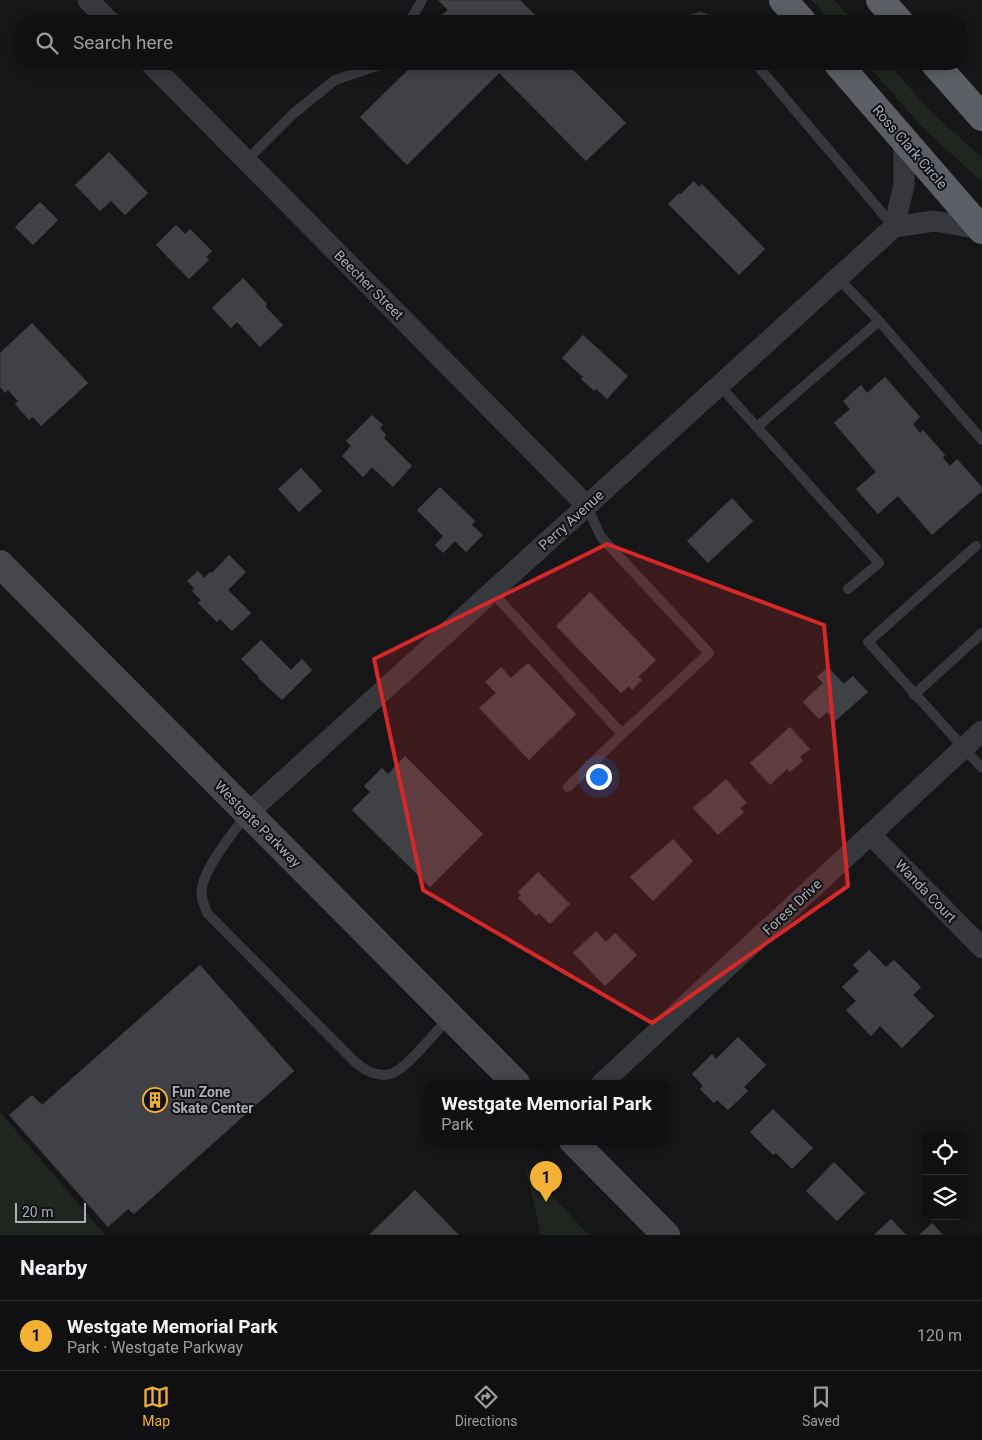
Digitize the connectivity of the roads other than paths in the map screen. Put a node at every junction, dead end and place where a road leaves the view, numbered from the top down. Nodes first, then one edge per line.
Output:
1 (88, 0) edge
2 (422, 0) edge
3 (784, 0) edge
4 (880, 0) edge
5 (103, 15) edge
6 (413, 15) edge
7 (797, 15) edge
8 (893, 15) edge
9 (157, 70) edge
10 (365, 70) edge
11 (761, 70) edge
12 (843, 70) edge
13 (940, 70) edge
14 (982, 117) edge
15 (904, 140) junction
16 (246, 161) junction
17 (894, 227) junction
18 (982, 230) edge
19 (839, 278) junction
20 (879, 321) junction
21 (720, 386) junction
22 (758, 427) junction
23 (982, 440) edge
24 (587, 506) junction
25 (976, 546) dead end
26 (0, 564) edge
27 (848, 589) dead end
28 (492, 592) junction
29 (982, 633) edge
30 (914, 695) junction
31 (982, 731) edge
32 (622, 734) junction
33 (964, 748) junction
34 (982, 768) edge
35 (568, 787) dead end
36 (247, 814) junction
37 (870, 834) junction
38 (982, 948) edge
39 (450, 1016) junction
40 (513, 1080) edge
41 (605, 1080) edge
42 (577, 1145) edge
43 (666, 1235) edge

1 - 5 street
2 - 6 lane
3 - 7 highway
4 - 8 highway
9 - 16 street, Beecher Street
10 - 16 lane
11 - 17 lane
12 - 15 highway, Ross Clark Circle
13 - 14 highway
15 - 17 street
15 - 18 highway, Ross Clark Circle
16 - 24 street, Beecher Street
17 - 18 street
17 - 19 street, Perry Avenue
19 - 20 lane
19 - 21 street, Perry Avenue
20 - 22 lane
20 - 23 lane
21 - 22 lane
21 - 24 street, Perry Avenue
22 - 27 lane
24 - 28 street, Perry Avenue
24 - 32 lane
25 - 30 lane
26 - 36 main road, Westgate Parkway
28 - 32 lane
28 - 36 street, Perry Avenue
29 - 30 lane
30 - 33 lane
31 - 33 street, Forest Drive
32 - 35 lane
33 - 34 lane
33 - 37 street, Forest Drive
36 - 39 main road, Westgate Parkway
36 - 39 lane
37 - 38 street, Wanda Court
37 - 41 street, Forest Drive
39 - 40 main road, Westgate Parkway
42 - 43 main road

